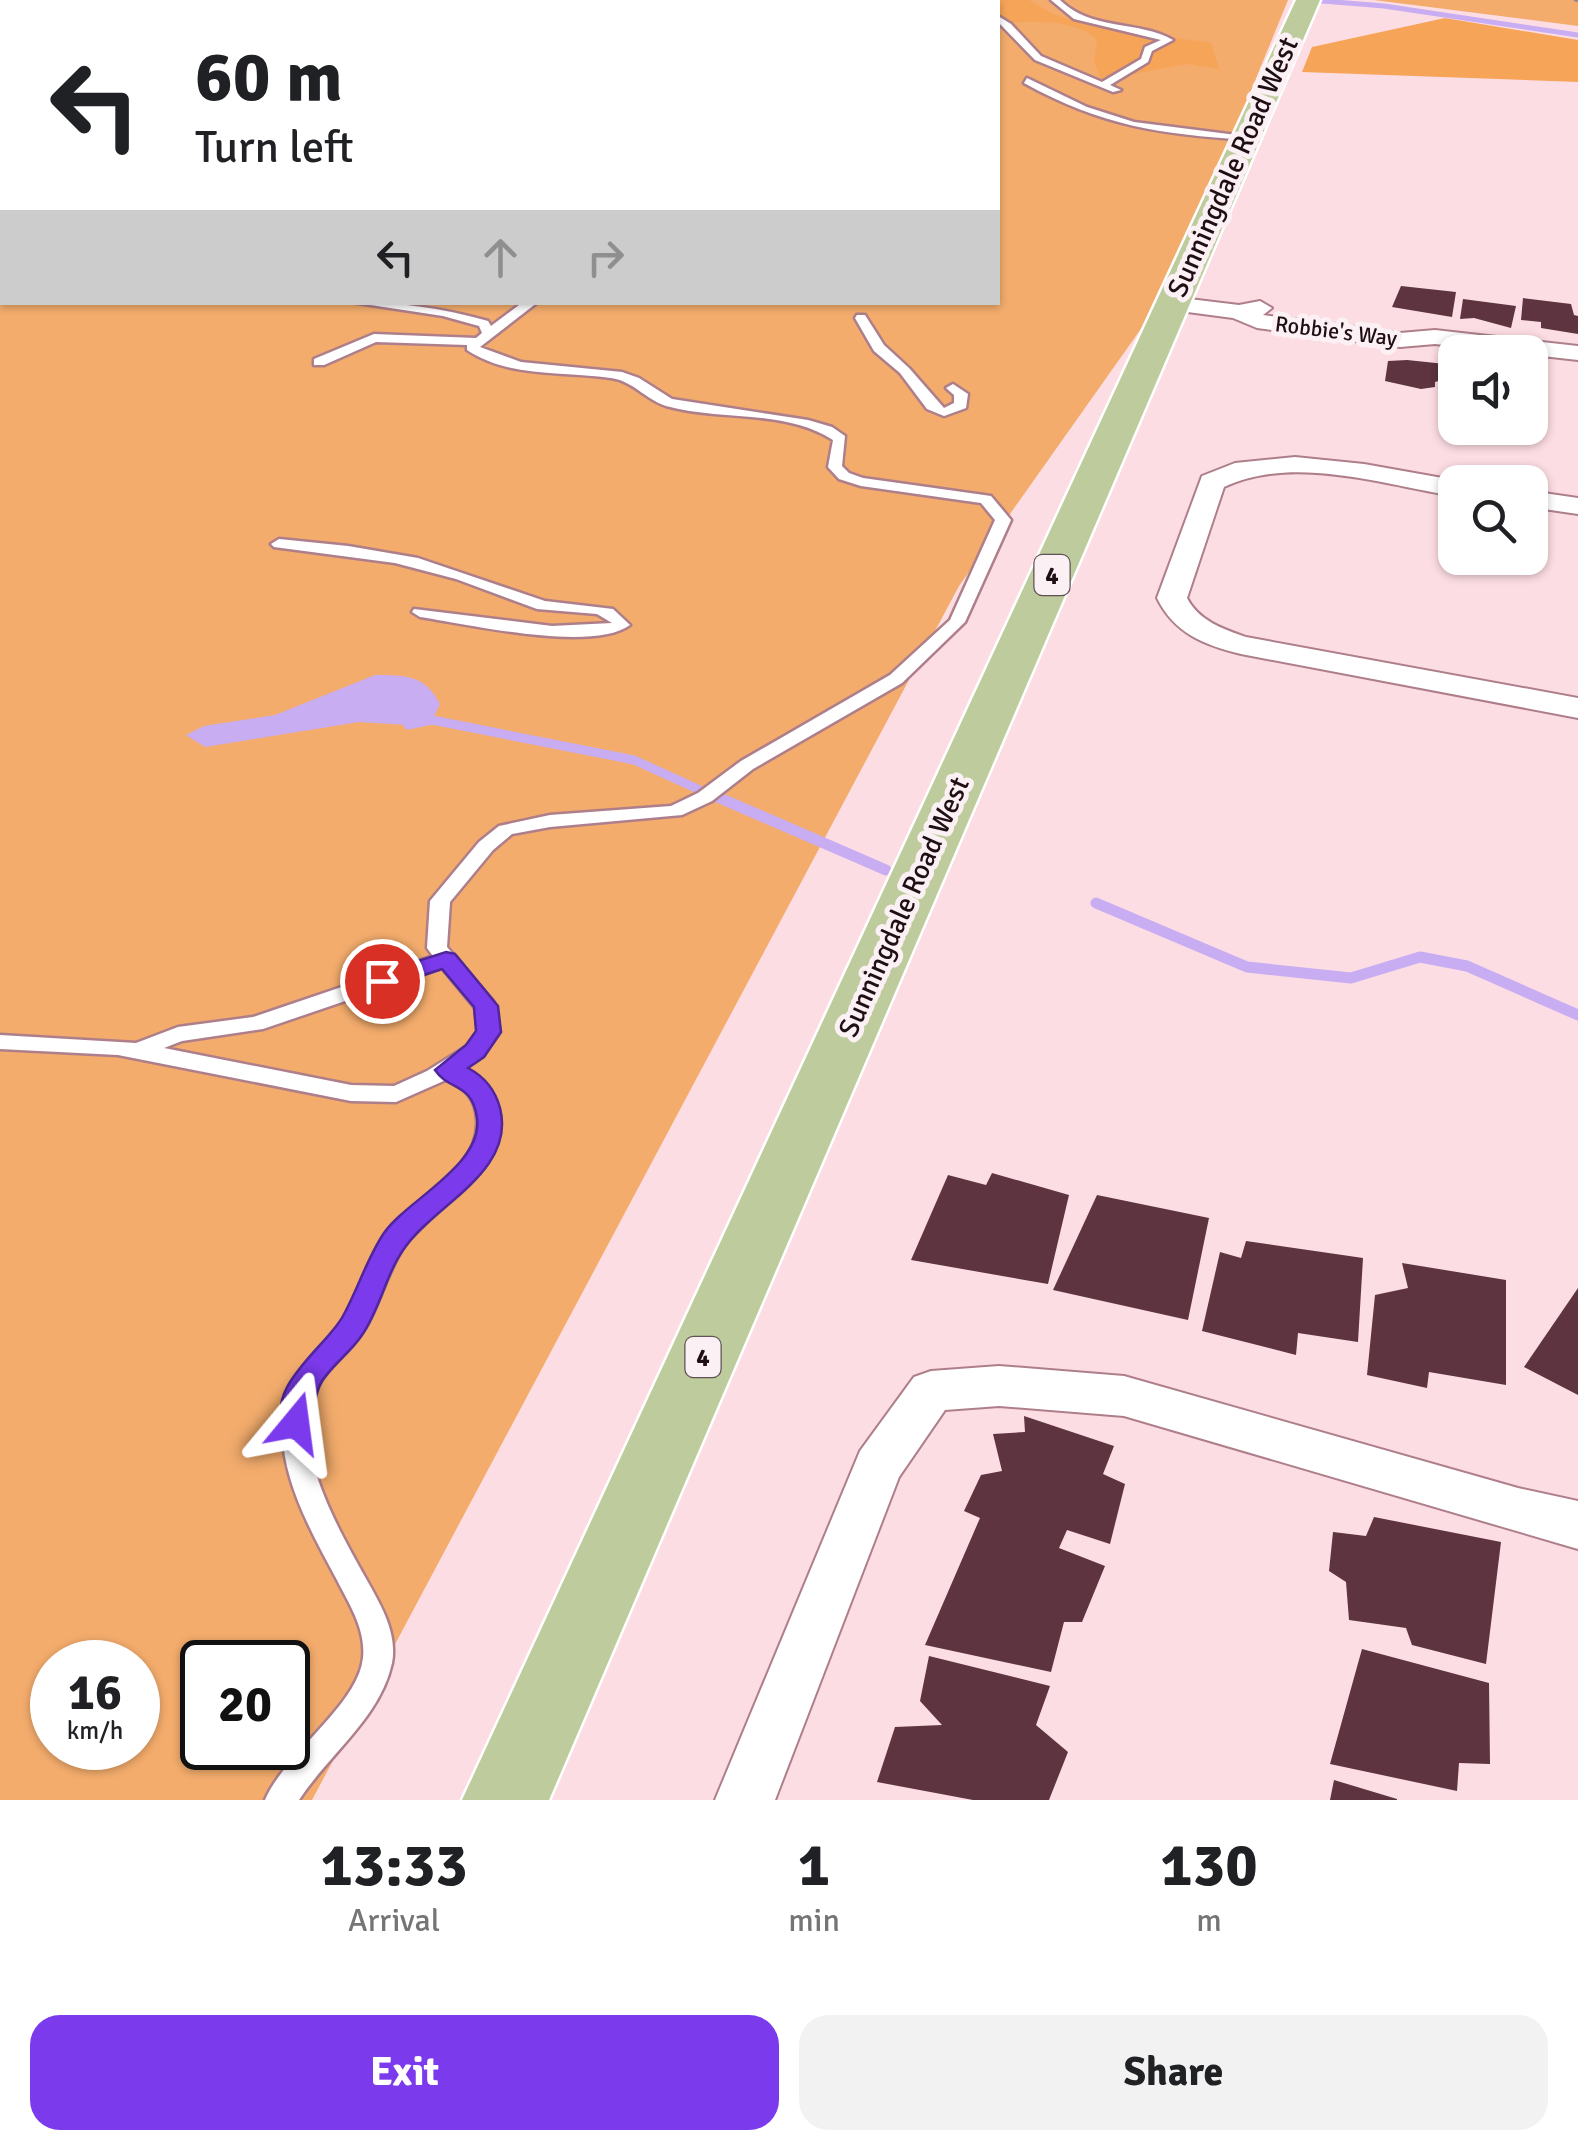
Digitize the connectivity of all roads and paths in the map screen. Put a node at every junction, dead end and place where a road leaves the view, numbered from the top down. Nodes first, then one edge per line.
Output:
1 (1055, 0) edge
2 (1304, 7) edge
3 (1000, 19) edge
4 (1027, 80) dead end
5 (1106, 82) dead end
6 (1093, 84) dead end
7 (1077, 87) dead end
8 (1061, 89) dead end
9 (1045, 91) junction
10 (1118, 91) dead end
11 (1247, 137) junction
12 (379, 305) edge
13 (528, 305) edge
14 (1206, 308) junction
15 (861, 318) dead end
16 (483, 337) junction
17 (1578, 354) edge
18 (319, 362) dead end
19 (954, 388) dead end
20 (1438, 486) edge
21 (1548, 502) edge
22 (1578, 506) edge
23 (278, 544) dead end
24 (420, 612) dead end
25 (1578, 708) edge
26 (446, 959) junction
27 (0, 1042) edge
28 (138, 1051) junction
29 (447, 1070) junction
30 (1578, 1526) edge
31 (281, 1800) edge
32 (506, 1800) edge
33 (745, 1800) edge

1 - 5 lane
2 - 11 main road, Sunningdale Road West / 4
3 - 10 lane
4 - 9 lane
6 - 7 lane
8 - 9 lane
9 - 11 lane
11 - 14 main road, Sunningdale Road West / 4
12 - 16 lane
13 - 16 lane
14 - 17 street, Robbie's Way
14 - 32 main road, Sunningdale Road West / 4
15 - 19 lane
16 - 18 lane
16 - 26 lane
20 - 25 street
21 - 22 street
23 - 24 lane
26 - 28 lane
26 - 29 lane
27 - 28 lane
28 - 29 lane
29 - 31 lane
30 - 33 street

